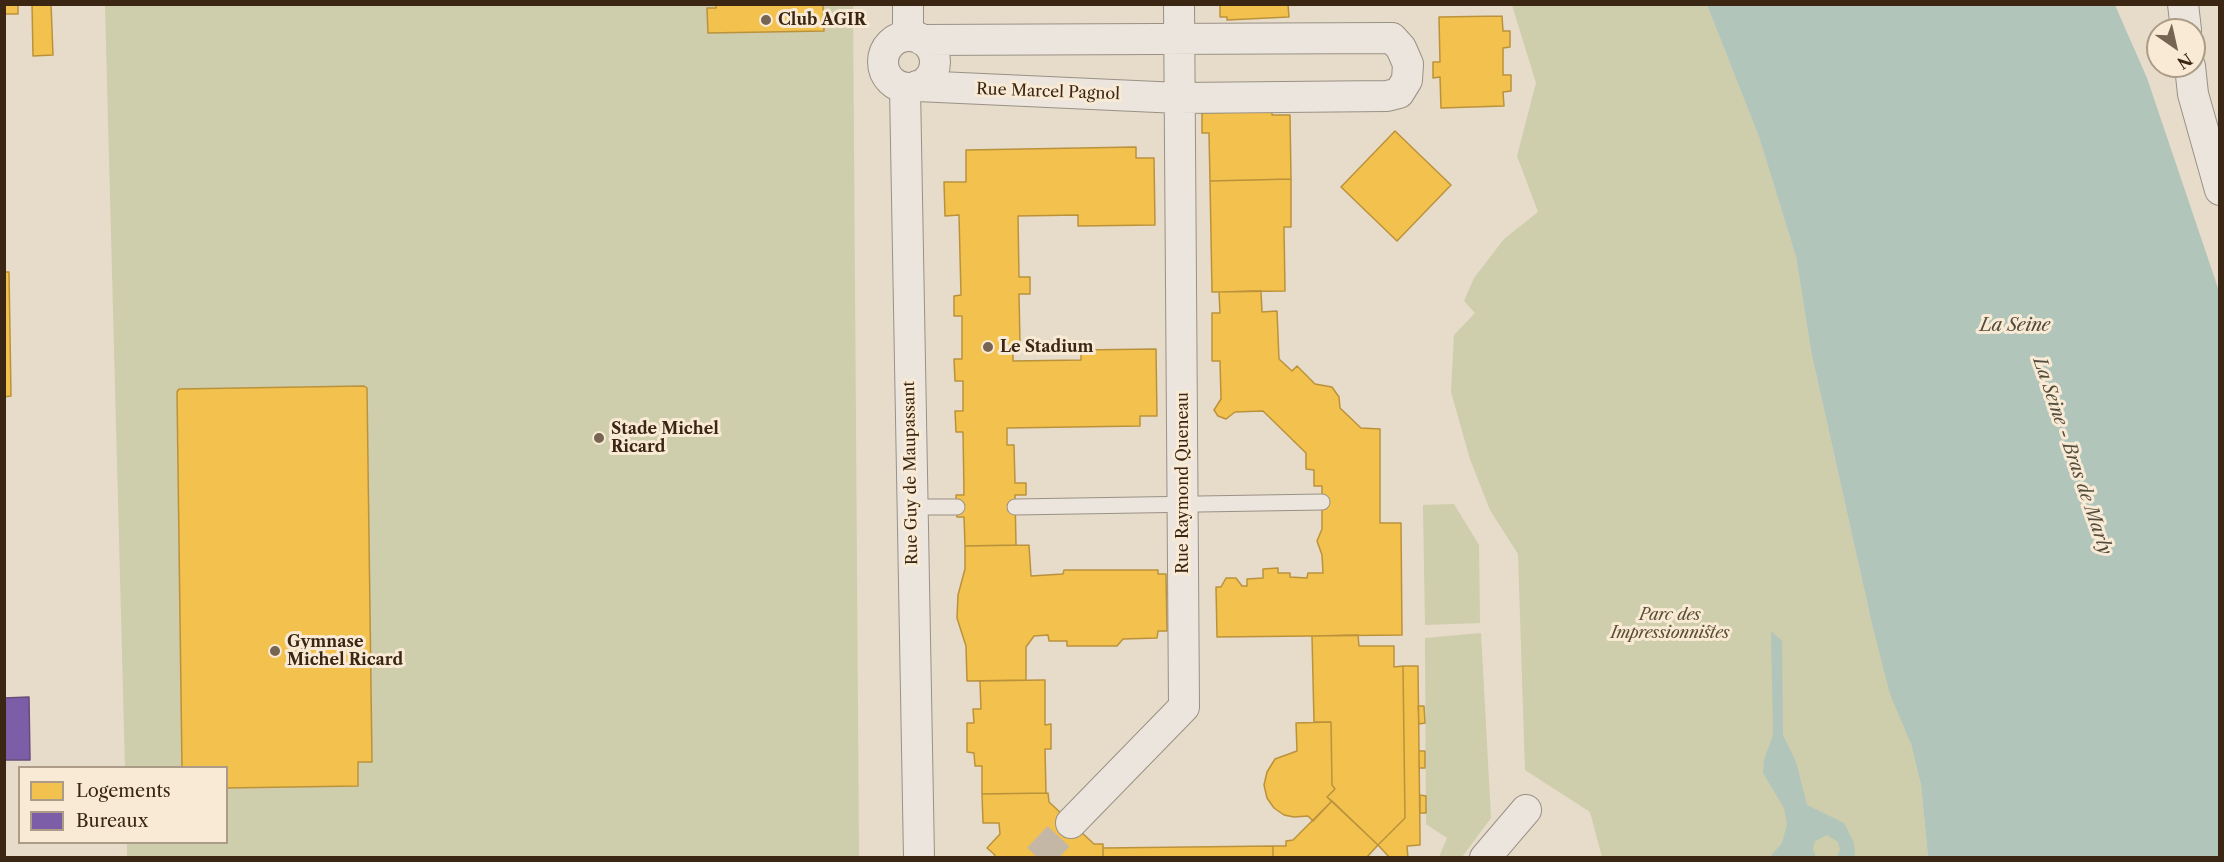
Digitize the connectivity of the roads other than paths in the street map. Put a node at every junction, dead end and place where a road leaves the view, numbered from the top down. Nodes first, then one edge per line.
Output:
1 (908, 4) edge
2 (1179, 4) edge
3 (915, 38) junction
4 (1179, 38) junction
5 (2191, 78) edge
6 (911, 87) junction
7 (1179, 98) junction
8 (2220, 189) edge
9 (1322, 502) dead end
10 (1183, 506) junction
11 (912, 507) junction
12 (957, 507) dead end
13 (1016, 507) dead end
14 (1526, 810) dead end
15 (1071, 823) tunnel mouth
16 (919, 858) edge
17 (1485, 858) edge

1 - 3 street
2 - 4 street, Rue Raymond Queneau
3 - 4 street
3 - 6 street
3 - 6 street
4 - 7 street, Rue Raymond Queneau
4 - 7 street
5 - 8 street
6 - 7 street, Rue Marcel Pagnol
6 - 11 street, Rue Guy de Maupassant
7 - 10 street, Rue Raymond Queneau
9 - 10 lane
10 - 13 lane
10 - 15 street, Rue Raymond Queneau
11 - 12 lane
11 - 16 street, Rue Guy de Maupassant
14 - 17 street

